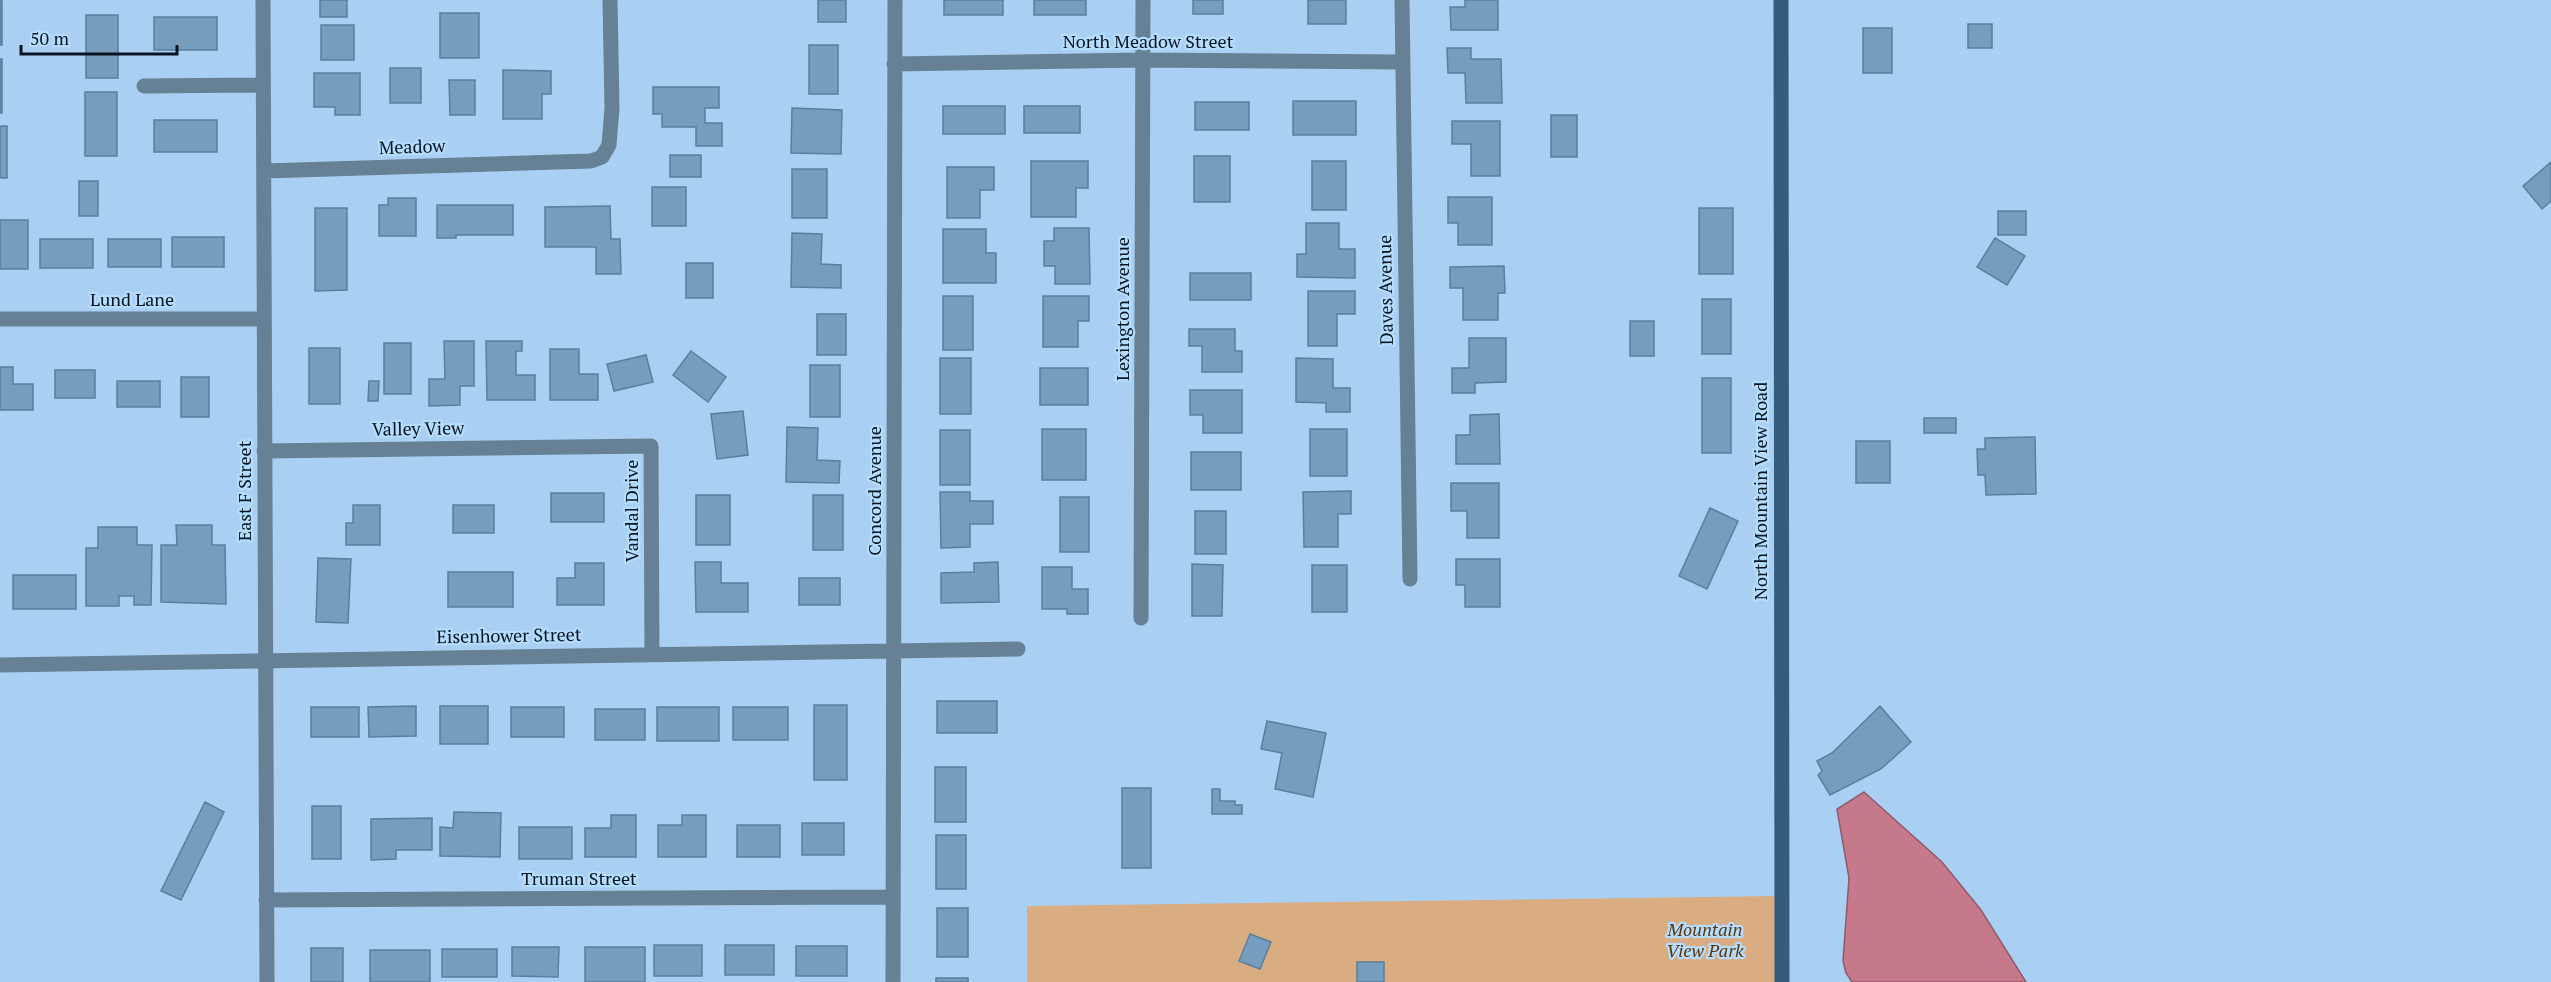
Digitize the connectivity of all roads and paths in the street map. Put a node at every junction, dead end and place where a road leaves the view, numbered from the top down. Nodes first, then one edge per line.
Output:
1 (263, 0) edge
2 (610, 0) edge
3 (895, 0) edge
4 (1143, 0) edge
5 (1402, 0) edge
6 (1780, 0) edge
7 (1142, 60) junction
8 (1402, 62) junction
9 (894, 64) junction
10 (263, 85) junction
11 (144, 86) dead end
12 (264, 171) junction
13 (0, 319) edge
14 (264, 319) junction
15 (573, 447) joint
16 (264, 451) junction
17 (1410, 579) dead end
18 (1141, 618) dead end
19 (1018, 649) dead end
20 (895, 650) junction
21 (651, 654) junction
22 (265, 660) junction
23 (0, 665) edge
24 (892, 897) junction
25 (267, 900) junction
26 (267, 982) edge
27 (893, 982) edge
28 (1782, 982) edge

1 - 10 street, East F Street
2 - 12 street, Meadow
3 - 9 street, Concord Avenue
4 - 7 street, Lexington Avenue
5 - 8 street, Daves Avenue
6 - 28 street, North Mountain View Road
7 - 8 street, North Meadow Street
7 - 9 street, North Meadow Street
7 - 18 street, Lexington Avenue
8 - 17 street, Daves Avenue
9 - 20 street, Concord Avenue
10 - 11 street
10 - 12 street, East F Street
12 - 14 street, East F Street
13 - 14 street, Lund Lane
14 - 16 street, East F Street
15 - 16 street, Valley View
15 - 21 street, Vandal Drive
16 - 22 street, East F Street
19 - 20 street, Eisenhower Street
20 - 21 street, Eisenhower Street
20 - 24 street, Concord Avenue
21 - 22 street, Eisenhower Street
22 - 23 street, Eisenhower Street
22 - 25 street, East F Street
24 - 25 street, Truman Street
24 - 27 street, Concord Avenue
25 - 26 street, East F Street

